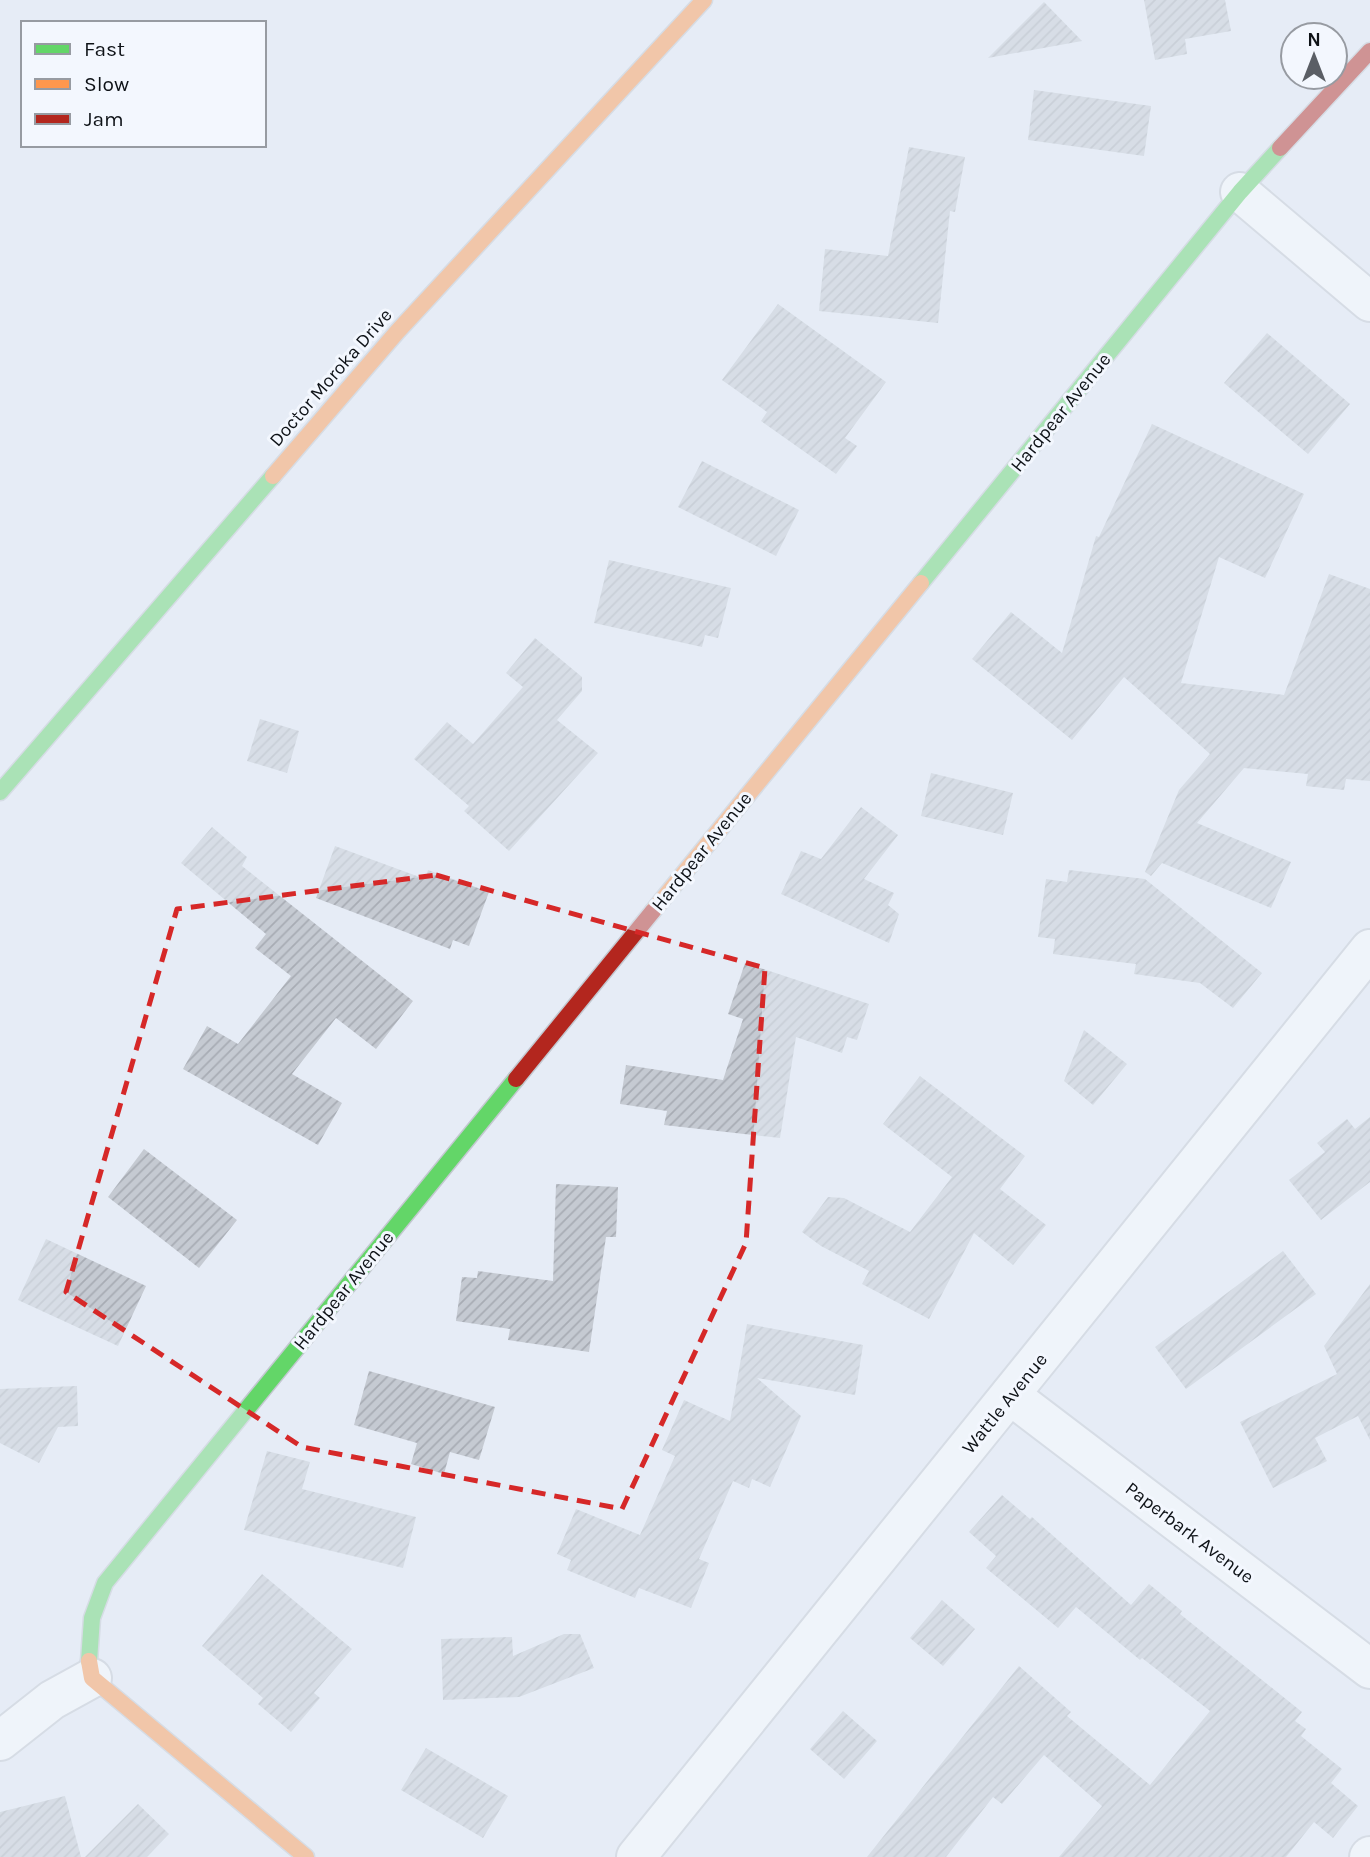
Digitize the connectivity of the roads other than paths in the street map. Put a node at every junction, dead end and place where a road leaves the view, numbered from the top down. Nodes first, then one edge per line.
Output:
1 (704, 0) edge
2 (1370, 51) edge
3 (1240, 192) junction
4 (1370, 302) edge
5 (0, 792) edge
6 (1368, 956) edge
7 (1010, 1395) junction
8 (1370, 1669) edge
9 (92, 1678) junction
10 (0, 1741) edge
11 (306, 1857) edge
12 (636, 1857) edge

1 - 5 street, Doctor Moroka Drive
2 - 3 street, Hardpear Avenue
3 - 4 street
3 - 9 street, Hardpear Avenue
6 - 7 street, Wattle Avenue
7 - 8 street, Paperbark Avenue
7 - 12 street, Wattle Avenue
9 - 10 street
9 - 11 street

